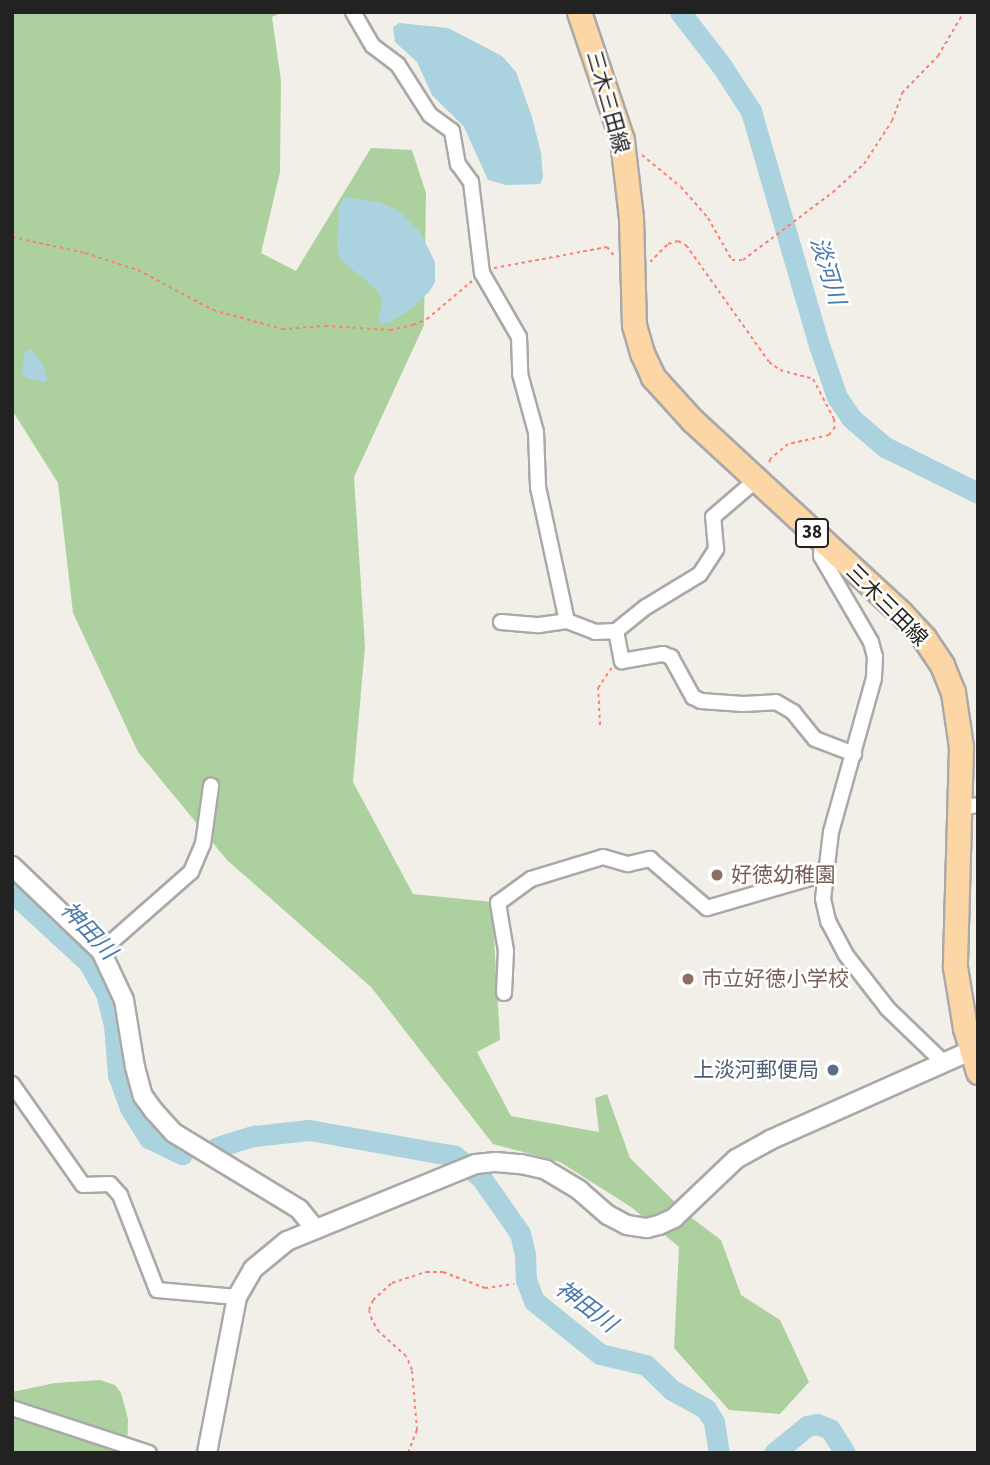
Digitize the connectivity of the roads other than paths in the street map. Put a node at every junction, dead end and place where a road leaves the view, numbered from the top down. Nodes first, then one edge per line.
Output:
1 (353, 12) edge
2 (579, 12) edge
3 (763, 473) junction
4 (822, 542) junction
5 (567, 621) junction
6 (501, 622) dead end
7 (616, 631) junction
8 (854, 754) junction
9 (211, 786) dead end
10 (968, 807) edge
11 (12, 866) edge
12 (824, 874) junction
13 (101, 951) junction
14 (504, 992) dead end
15 (942, 1061) junction
16 (974, 1061) edge
17 (12, 1084) edge
18 (315, 1229) junction
19 (237, 1297) junction
20 (12, 1408) edge
21 (149, 1453) edge
22 (206, 1453) edge

1 - 5 street
2 - 3 main road, 三木三田線 / 38
3 - 4 main road, 三木三田線 / 38
3 - 7 street
4 - 8 street
4 - 10 main road, 三木三田線 / 38
5 - 6 street
5 - 7 street
7 - 8 street
8 - 12 street
9 - 13 street
10 - 16 main road, 三木三田線 / 38
11 - 13 street
12 - 14 street
12 - 15 street
13 - 18 street
15 - 16 street
15 - 18 street
17 - 19 street
18 - 19 street
19 - 22 street
20 - 21 street

